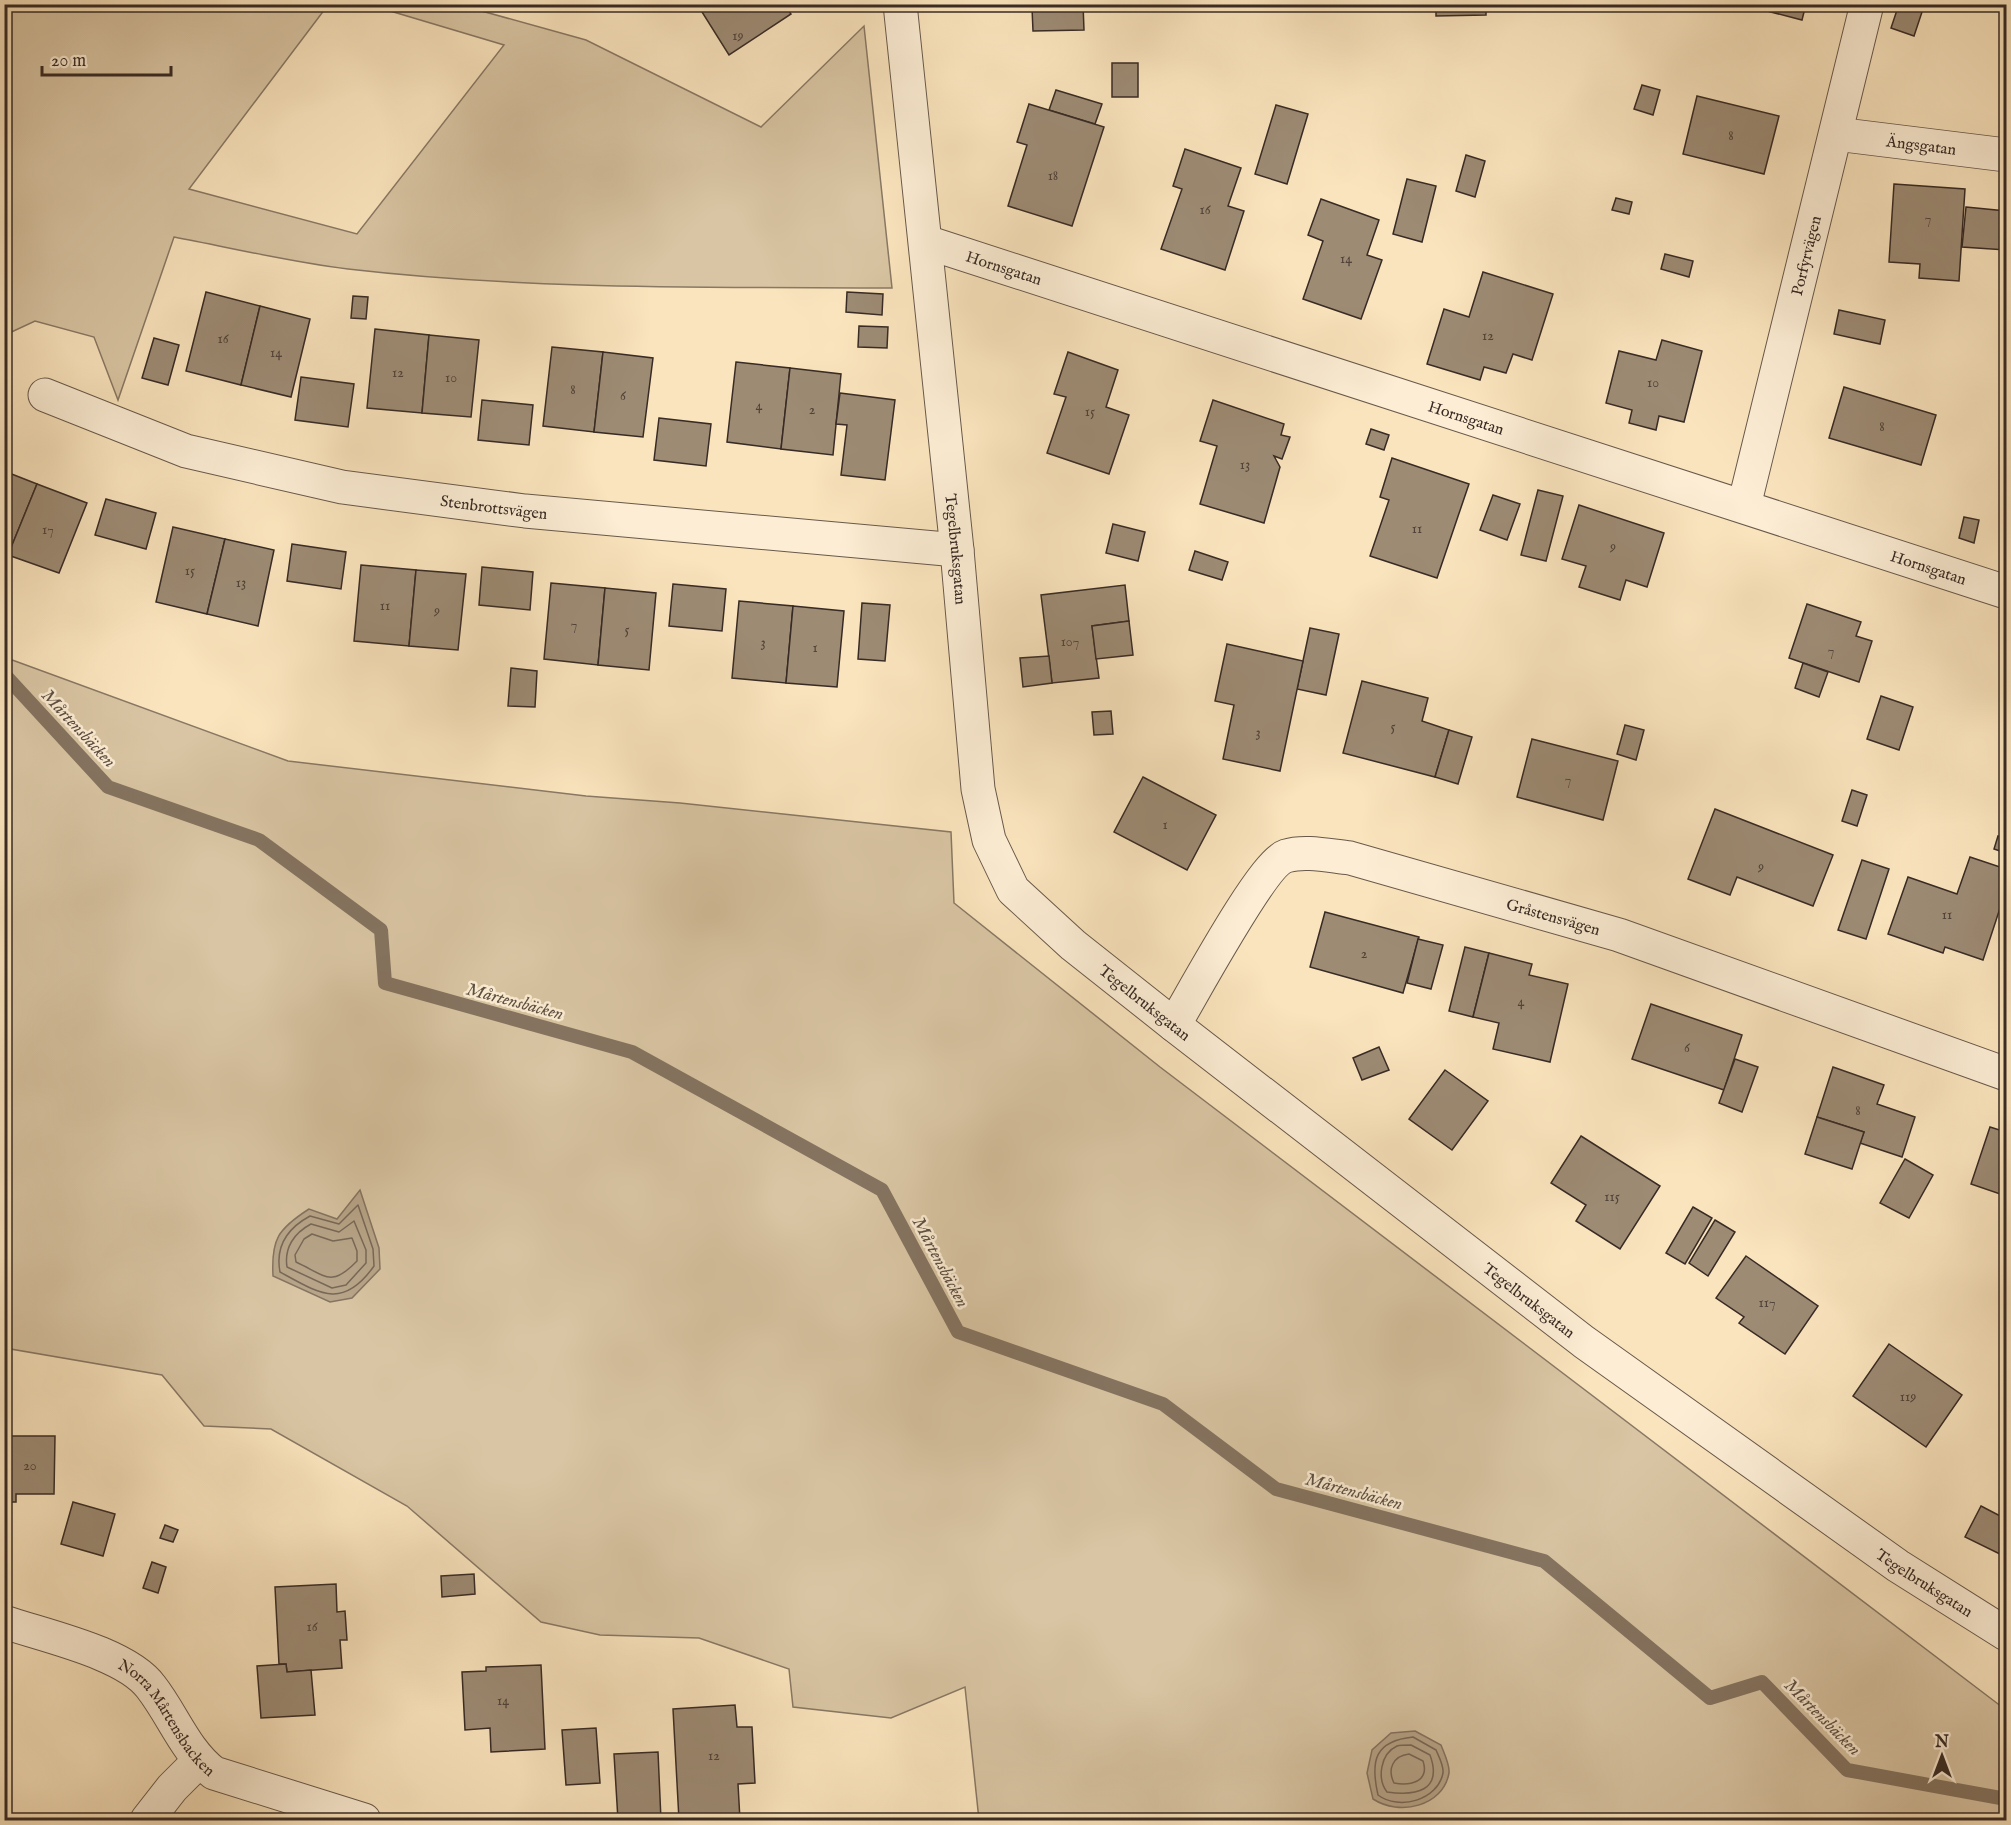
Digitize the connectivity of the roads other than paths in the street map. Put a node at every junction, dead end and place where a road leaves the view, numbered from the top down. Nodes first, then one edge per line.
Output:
1 (900, 4) edge
2 (1867, 4) edge
3 (1836, 134) junction
4 (2007, 155) edge
5 (926, 242) junction
6 (45, 395) dead end
7 (1744, 506) junction
8 (957, 550) junction
9 (2007, 592) edge
10 (1174, 1025) junction
11 (2007, 1074) edge
12 (4, 1622) edge
13 (2007, 1634) edge
14 (199, 1761) junction
15 (147, 1821) edge
16 (364, 1821) edge

1 - 5 street, Tegelbruksgatan
2 - 3 street, Porfyrvägen
3 - 4 street, Ängsgatan
3 - 7 street, Porfyrvägen
5 - 7 street, Hornsgatan
5 - 8 street, Tegelbruksgatan
6 - 8 street, Stenbrottsvägen
7 - 9 street, Hornsgatan
8 - 10 street, Tegelbruksgatan
10 - 11 street, Gråstensvägen
10 - 13 street, Tegelbruksgatan
12 - 14 street, Norra Mårtensbacken
14 - 15 street
14 - 16 street, Norra Mårtensbacken

